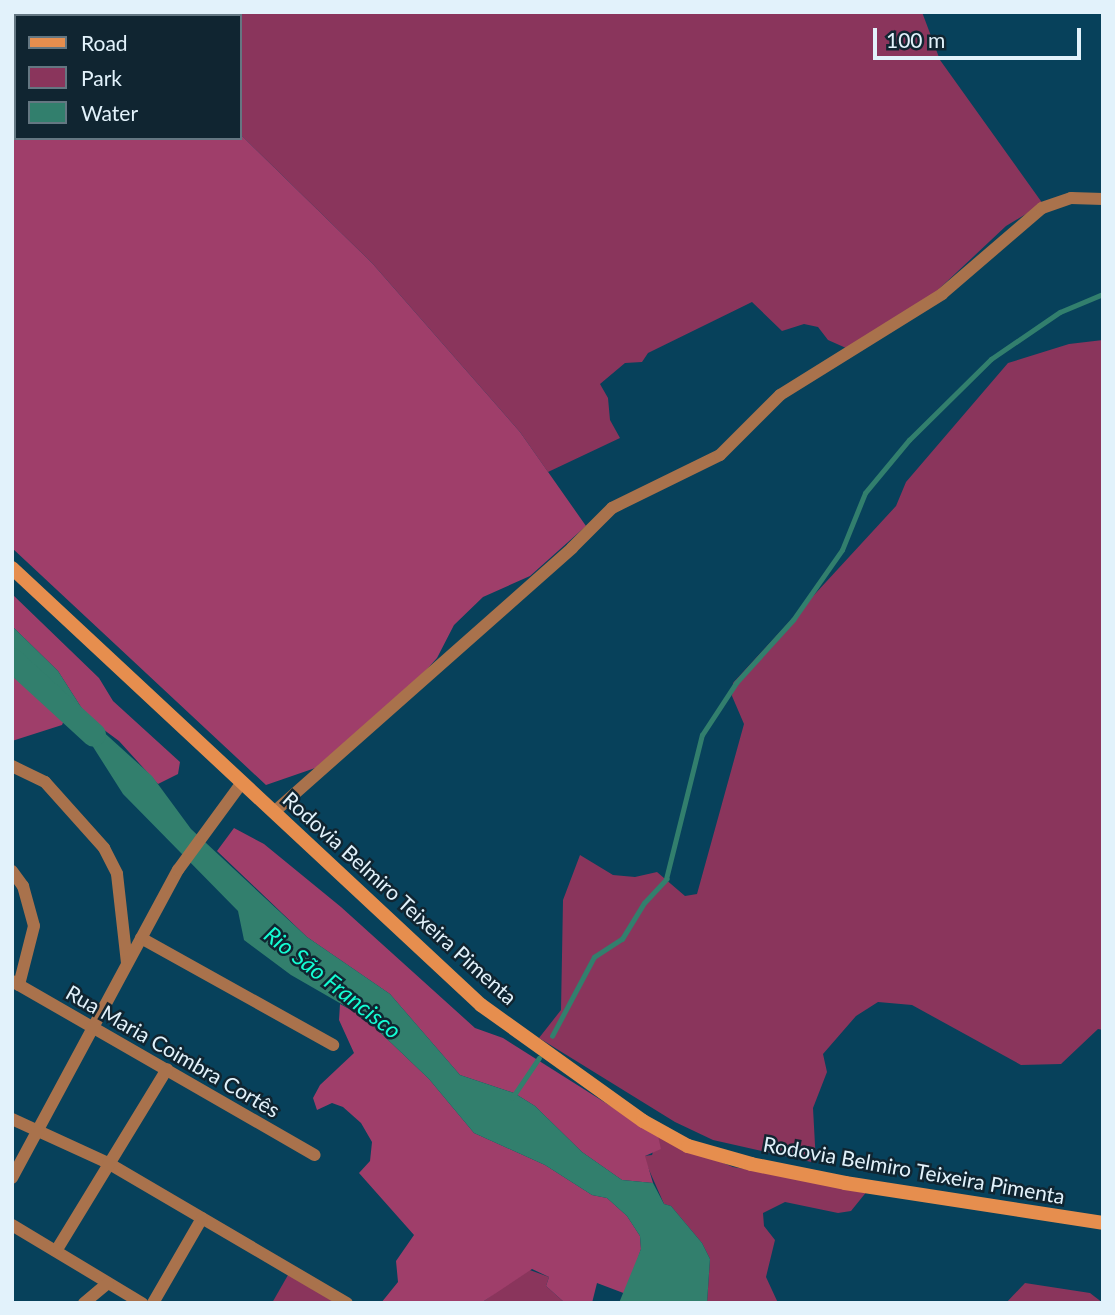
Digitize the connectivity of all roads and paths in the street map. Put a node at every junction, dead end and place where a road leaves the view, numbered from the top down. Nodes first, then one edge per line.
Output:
1 (1103, 199) edge
2 (12, 568) edge
3 (12, 766) edge
4 (241, 784) junction
5 (274, 812) junction
6 (12, 871) edge
7 (141, 938) junction
8 (127, 963) junction
9 (16, 983) edge
10 (93, 1026) junction
11 (333, 1045) dead end
12 (167, 1069) junction
13 (12, 1119) edge
14 (36, 1133) junction
15 (315, 1155) dead end
16 (108, 1163) junction
17 (12, 1178) edge
18 (202, 1218) junction
19 (1103, 1223) edge
20 (12, 1225) edge
21 (56, 1251) junction
22 (108, 1283) junction
23 (84, 1303) edge
24 (142, 1303) edge
25 (153, 1303) edge
26 (347, 1303) edge

1 - 5 street
2 - 4 main road, Rodovia Belmiro Teixeira Pimenta
3 - 8 street
4 - 5 main road, Rodovia Belmiro Teixeira Pimenta
4 - 7 street
5 - 19 main road, Rodovia Belmiro Teixeira Pimenta
6 - 9 street
7 - 8 street
7 - 11 street
8 - 10 street
9 - 10 street, Rua Maria Coimbra Cortês
10 - 12 street, Rua Maria Coimbra Cortês
10 - 14 street
12 - 15 street, Rua Maria Coimbra Cortês
12 - 16 street
13 - 14 street
14 - 16 street
14 - 17 street
16 - 18 street
16 - 21 street
18 - 25 street
18 - 26 street
20 - 21 street
21 - 22 street
22 - 23 street
22 - 24 street

